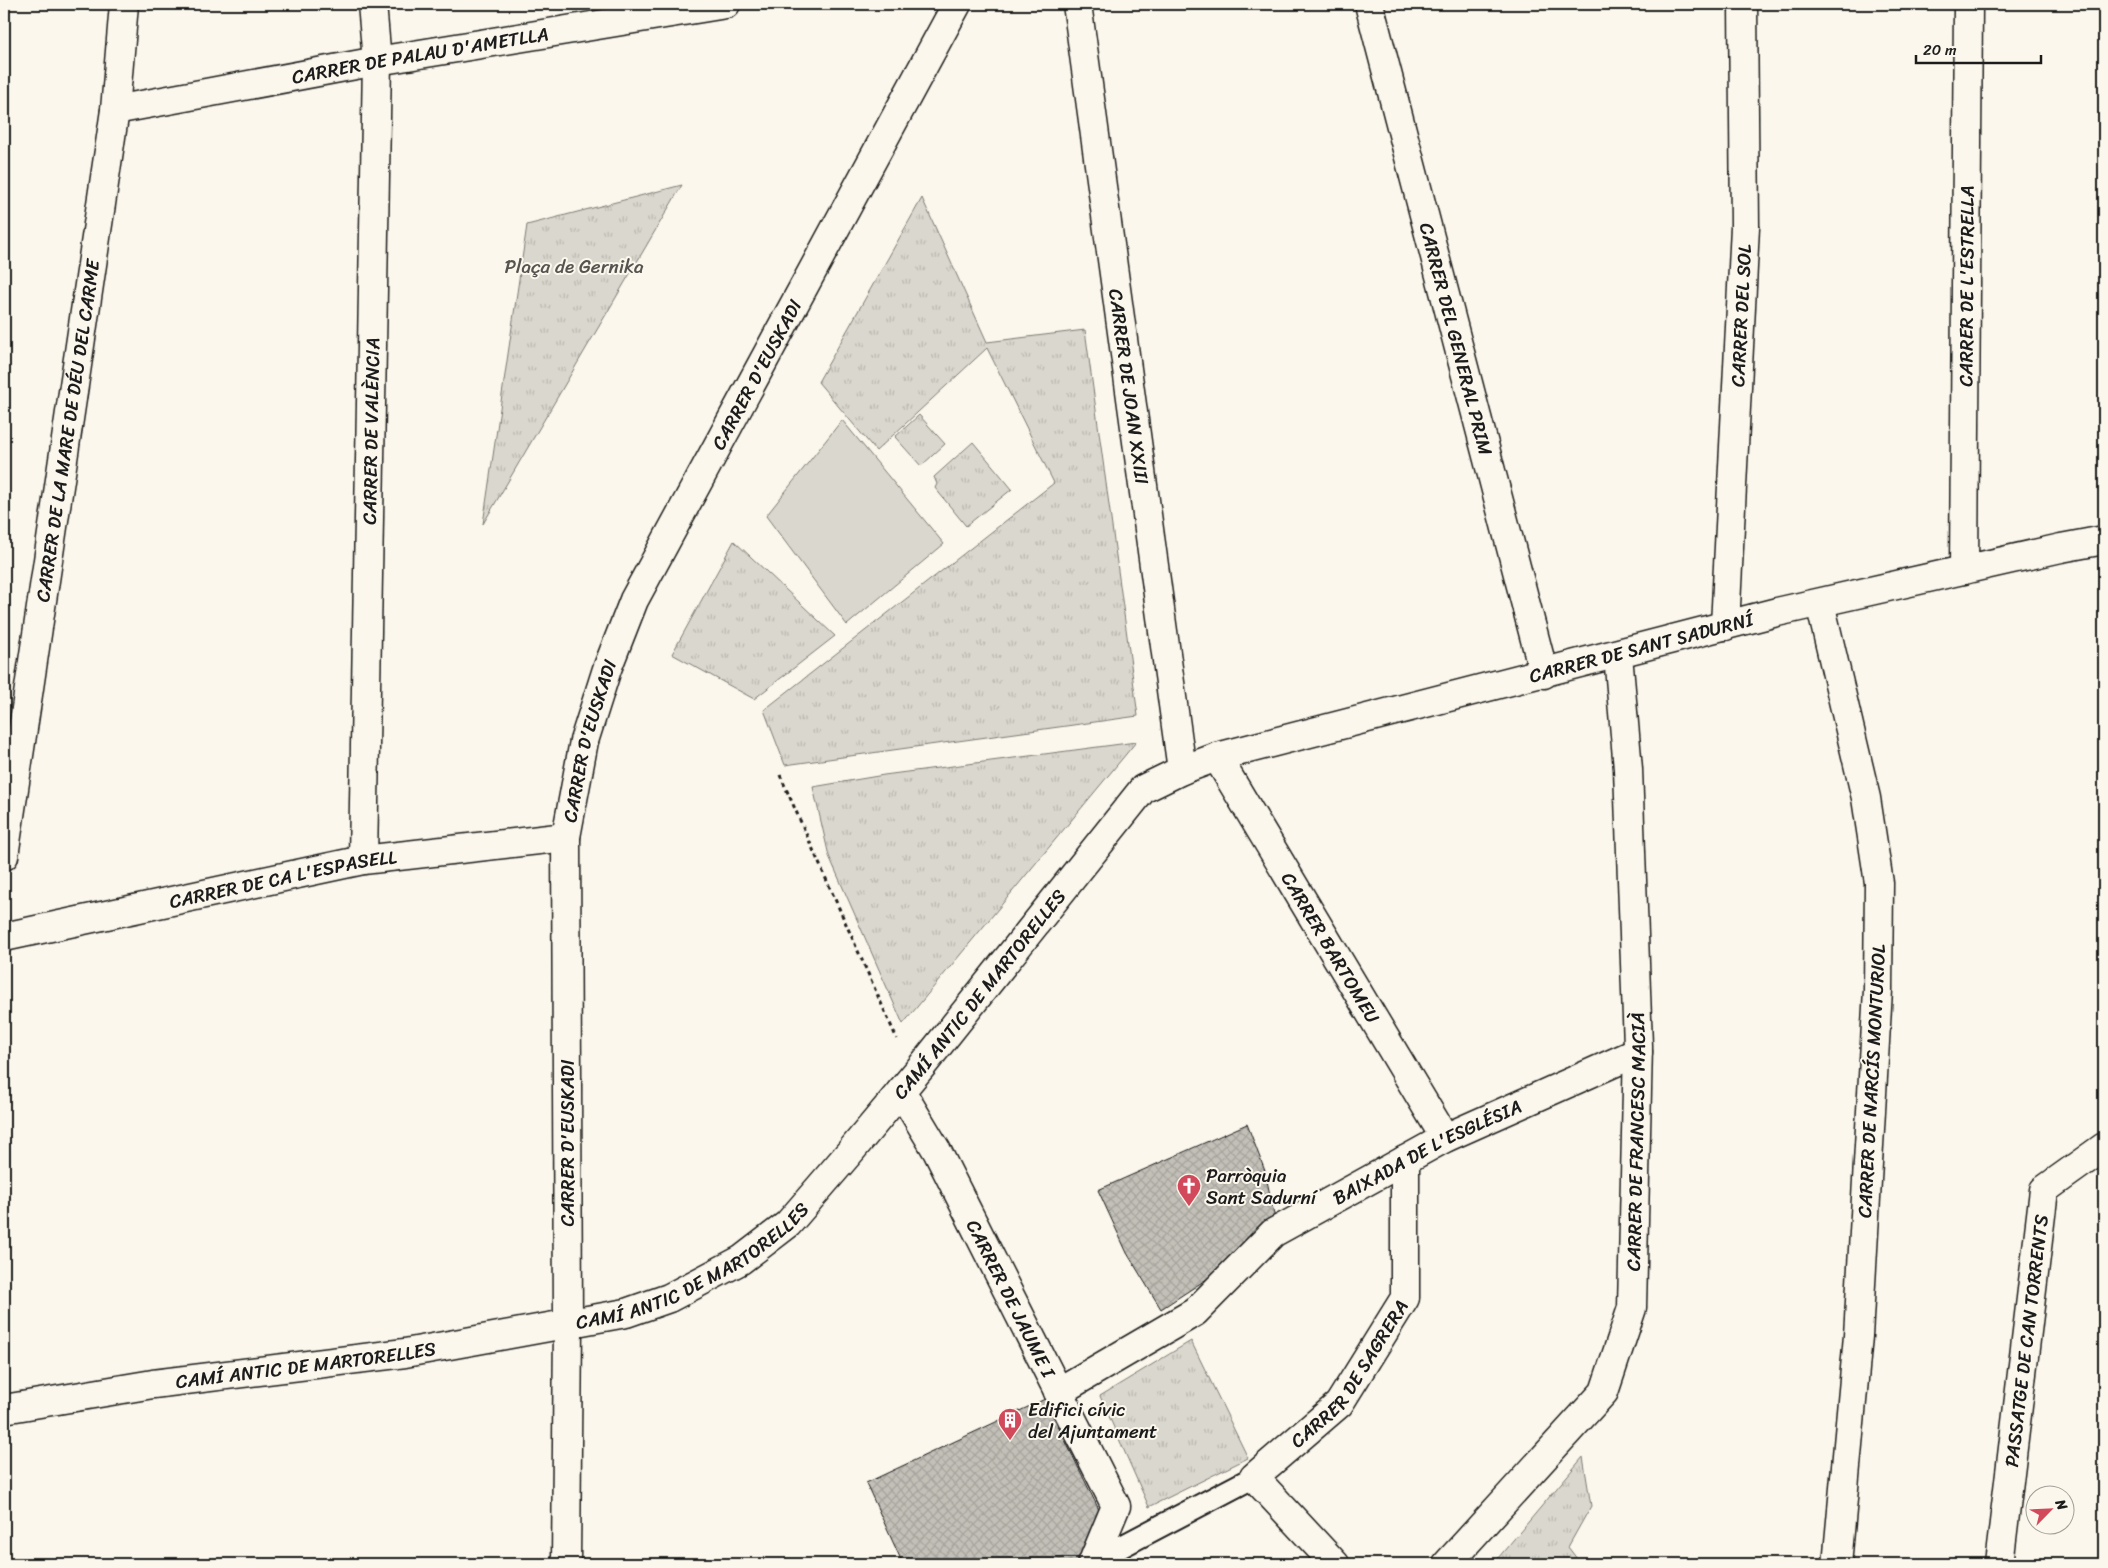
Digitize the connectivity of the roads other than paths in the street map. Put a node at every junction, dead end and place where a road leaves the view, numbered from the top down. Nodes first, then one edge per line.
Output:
1 (124, 4) edge
2 (372, 4) edge
3 (726, 4) edge
4 (957, 4) edge
5 (1077, 4) edge
6 (1369, 4) edge
7 (1744, 4) edge
8 (1968, 4) edge
9 (376, 61) junction
10 (115, 110) junction
11 (2104, 540) edge
12 (1964, 570) junction
13 (1820, 603) junction
14 (1725, 626) junction
15 (1618, 655) junction
16 (1544, 674) junction
17 (1217, 757) junction
18 (1182, 770) junction
19 (566, 837) junction
20 (4, 856) edge
21 (363, 860) junction
22 (4, 938) edge
23 (1638, 1052) junction
24 (907, 1083) junction
25 (1444, 1138) junction
26 (2104, 1147) edge
27 (1405, 1160) junction
28 (568, 1324) junction
29 (1058, 1392) junction
30 (4, 1409) edge
31 (1254, 1476) junction
32 (1093, 1563) edge
33 (566, 1564) edge
34 (1335, 1564) edge
35 (1447, 1564) edge
36 (1837, 1564) edge
37 (1998, 1564) edge

1 - 10 street, CARRER DE LA MARE DE DÉU DEL CARME
2 - 9 street, CARRER DE VALÈNCIA
3 - 9 street, CARRER DE PALAU D'AMETLLA
4 - 19 street, CARRER D'EUSKADI
5 - 18 street, CARRER DE JOAN XXIII
6 - 16 street, CARRER DEL GENERAL PRIM
7 - 14 street, CARRER DEL SOL
8 - 12 street, CARRER DE L'ESTRELLA
9 - 10 street, CARRER DE PALAU D'AMETLLA
9 - 21 street, CARRER DE VALÈNCIA
10 - 20 street, CARRER DE LA MARE DE DÉU DEL CARME
11 - 12 street, CARRER DE SANT SADURNÍ
12 - 13 street, CARRER DE SANT SADURNÍ
13 - 14 street, CARRER DE SANT SADURNÍ
13 - 36 street, CARRER DE NARCÍS MONTURIOL
14 - 15 street, CARRER DE SANT SADURNÍ
15 - 16 street, CARRER DE SANT SADURNÍ
15 - 23 street, CARRER DE FRANCESC MACIÀ
16 - 17 street, CARRER DE SANT SADURNÍ
17 - 18 street, CARRER DE SANT SADURNÍ
17 - 25 street, CARRER BARTOMEU
18 - 24 street, CAMÍ ANTIC DE MARTORELLES
19 - 21 street, CARRER DE CA L'ESPASELL
19 - 28 street, CARRER D'EUSKADI
21 - 22 street, CARRER DE CA L'ESPASELL
23 - 25 street, BAIXADA DE L'ESGLÉSIA
23 - 35 street, CARRER DE FRANCESC MACIÀ
24 - 28 street, CAMÍ ANTIC DE MARTORELLES
24 - 29 street, CARRER DE JAUME I
25 - 27 street, BAIXADA DE L'ESGLÉSIA
26 - 37 street, PASSATGE DE CAN TORRENTS
27 - 29 street, BAIXADA DE L'ESGLÉSIA
27 - 31 street, CARRER DE SAGRERA
28 - 30 street, CAMÍ ANTIC DE MARTORELLES
28 - 33 street, CARRER D'EUSKADI
29 - 32 street, CARRER DE JAUME I
31 - 32 lane
31 - 34 street

